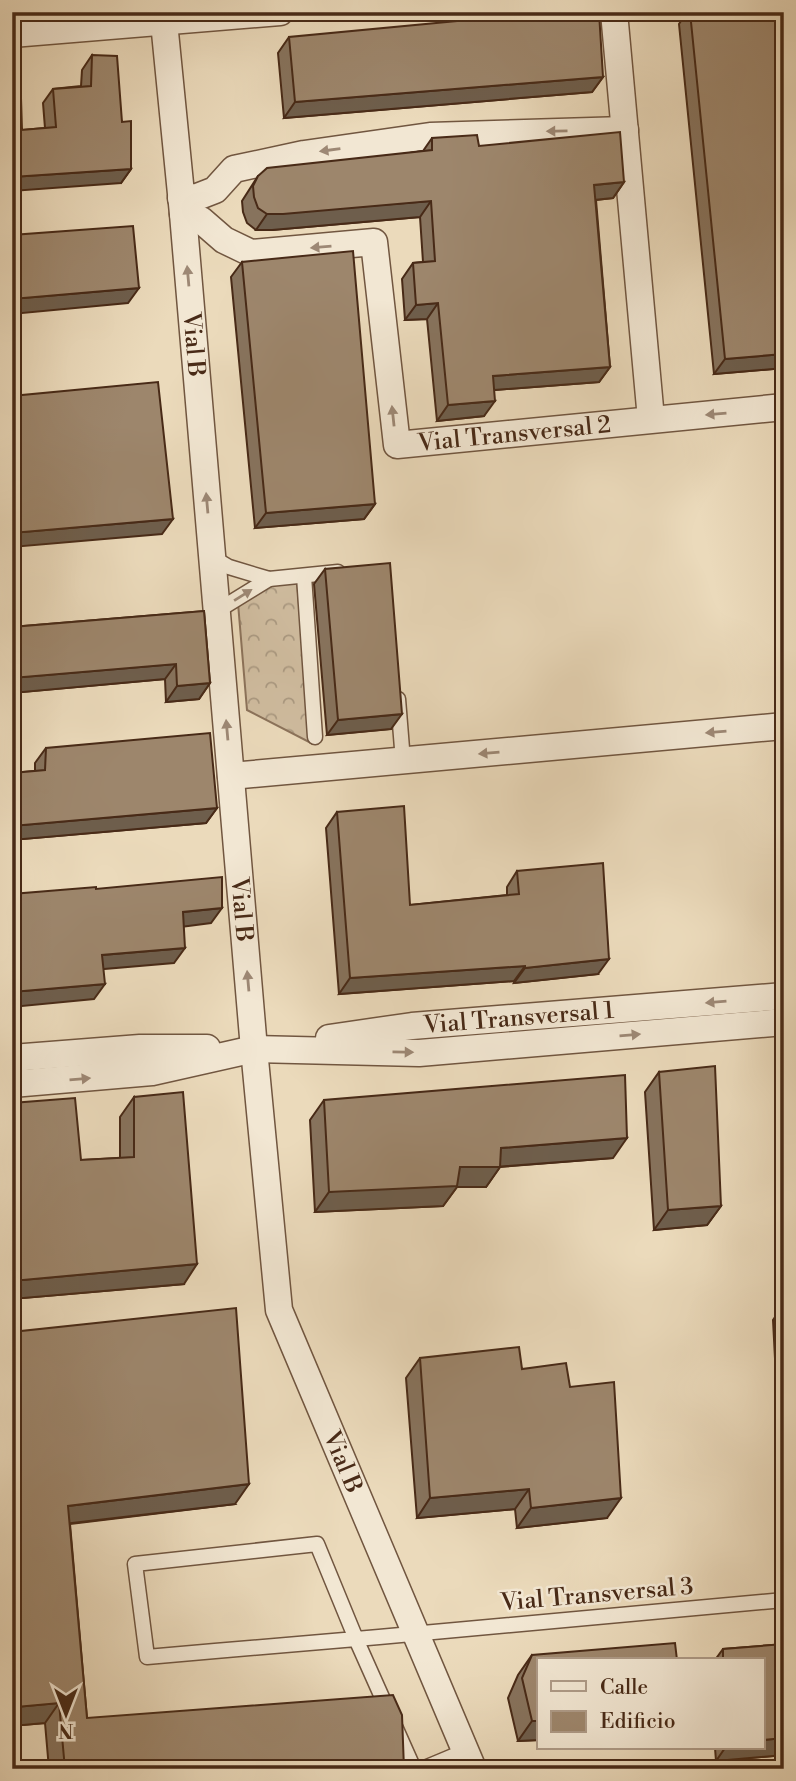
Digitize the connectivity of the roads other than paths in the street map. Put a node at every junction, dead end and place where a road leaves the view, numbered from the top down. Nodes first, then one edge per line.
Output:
1 (280, 12) edge
2 (614, 12) edge
3 (164, 17) edge
4 (12, 34) edge
5 (625, 130) junction
6 (182, 206) junction
7 (784, 408) edge
8 (652, 419) junction
9 (212, 557) junction
10 (352, 571) edge
11 (304, 576) junction
12 (269, 579) junction
13 (216, 611) junction
14 (397, 692) edge
15 (784, 726) edge
16 (315, 737) dead end
17 (402, 761) junction
18 (230, 776) junction
19 (784, 996) edge
20 (784, 1022) edge
21 (254, 1049) junction
22 (12, 1058) edge
23 (12, 1084) edge
24 (784, 1600) edge
25 (415, 1634) junction
26 (356, 1639) junction
27 (469, 1760) edge
28 (414, 1769) edge
29 (422, 1769) edge

1 - 3 street
2 - 5 street
3 - 4 street
3 - 6 street, Vial B
5 -> 6 street
5 - 8 street
8 -> 6 street, Vial Transversal 2
9 -> 6 street, Vial B
7 -> 8 street, Vial Transversal 2
9 - 12 lane
9 - 13 street, Vial B
10 - 11 lane
11 - 12 lane
11 - 16 lane
13 -> 12 lane
18 -> 13 street, Vial B
14 - 17 lane
15 -> 17 street
17 - 18 street
21 -> 18 street, Vial B
19 -> 21 street, Vial Transversal 1
21 -> 20 street, Vial Transversal 1
21 - 22 street, Vial Transversal 1
23 -> 21 street, Vial Transversal 1
21 - 25 street, Vial B
24 - 25 lane, Vial Transversal 3
25 - 26 lane, Vial Transversal 3
25 - 27 street, Vial B
26 - 26 lane
26 - 28 lane
27 - 29 lane

